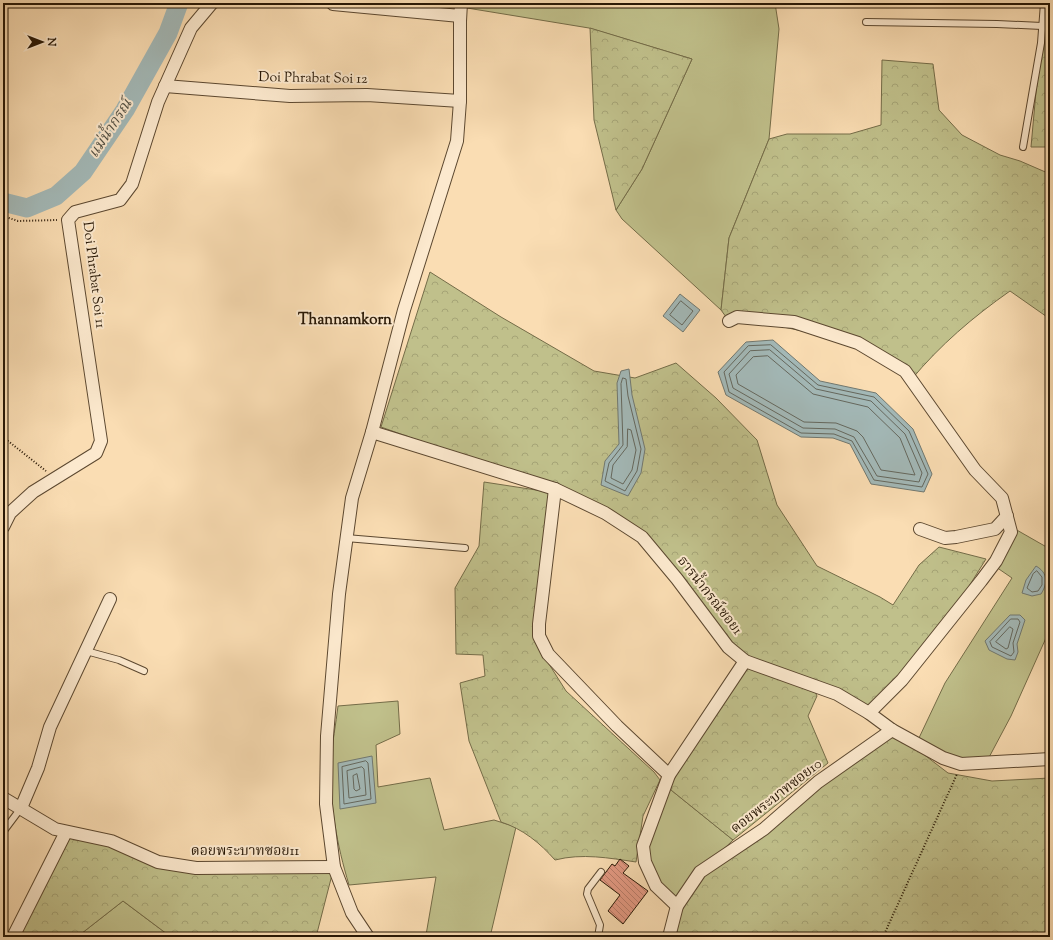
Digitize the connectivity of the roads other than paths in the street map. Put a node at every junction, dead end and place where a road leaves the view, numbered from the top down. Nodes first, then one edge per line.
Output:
1 (212, 3) edge
2 (461, 3) edge
3 (1044, 3) edge
4 (333, 4) edge
5 (460, 16) junction
6 (866, 22) dead end
7 (1042, 26) junction
8 (165, 86) junction
9 (460, 101) junction
10 (1023, 147) dead end
11 (729, 321) dead end
12 (372, 432) junction
13 (556, 489) junction
14 (1008, 516) junction
15 (3, 527) edge
16 (920, 529) dead end
17 (346, 538) junction
18 (465, 548) dead end
19 (110, 599) dead end
20 (86, 651) junction
21 (745, 661) junction
22 (144, 671) dead end
23 (869, 713) junction
24 (892, 730) junction
25 (1050, 759) edge
26 (669, 775) junction
27 (3, 798) edge
28 (21, 808) junction
29 (3, 832) edge
30 (66, 832) junction
31 (334, 867) junction
32 (601, 872) dead end
33 (677, 906) junction
34 (13, 937) edge
35 (368, 937) edge
36 (598, 937) edge
37 (669, 937) edge

1 - 8 street, Doi Phrabat Soi 11
2 - 5 street
3 - 7 lane
4 - 5 street
5 - 9 street
6 - 7 lane
7 - 10 lane
8 - 9 street, Doi Phrabat Soi 12
8 - 15 street, Doi Phrabat Soi 11
9 - 12 street
11 - 14 street
12 - 13 street, ธารน้ำกรณ์ซอย1
12 - 17 street
13 - 21 street, ธารน้ำกรณ์ซอย1
13 - 26 street
14 - 16 street
14 - 23 street
17 - 18 lane
17 - 31 street
19 - 20 street
20 - 22 lane
20 - 28 street
21 - 23 street, ธารน้ำกรณ์ซอย1
21 - 26 street
23 - 24 street, ธารน้ำกรณ์ซอย1
24 - 25 street, ธารน้ำกรณ์ซอย1
24 - 33 street, ดอยพระบาทซอย10
26 - 33 street
27 - 28 street, ดอยพระบาทซอย11
28 - 29 lane
28 - 30 street, ดอยพระบาทซอย11
30 - 31 street, ดอยพระบาทซอย11
30 - 34 street
31 - 35 street
32 - 36 lane
33 - 37 street, ดอยพระบาทซอย10

